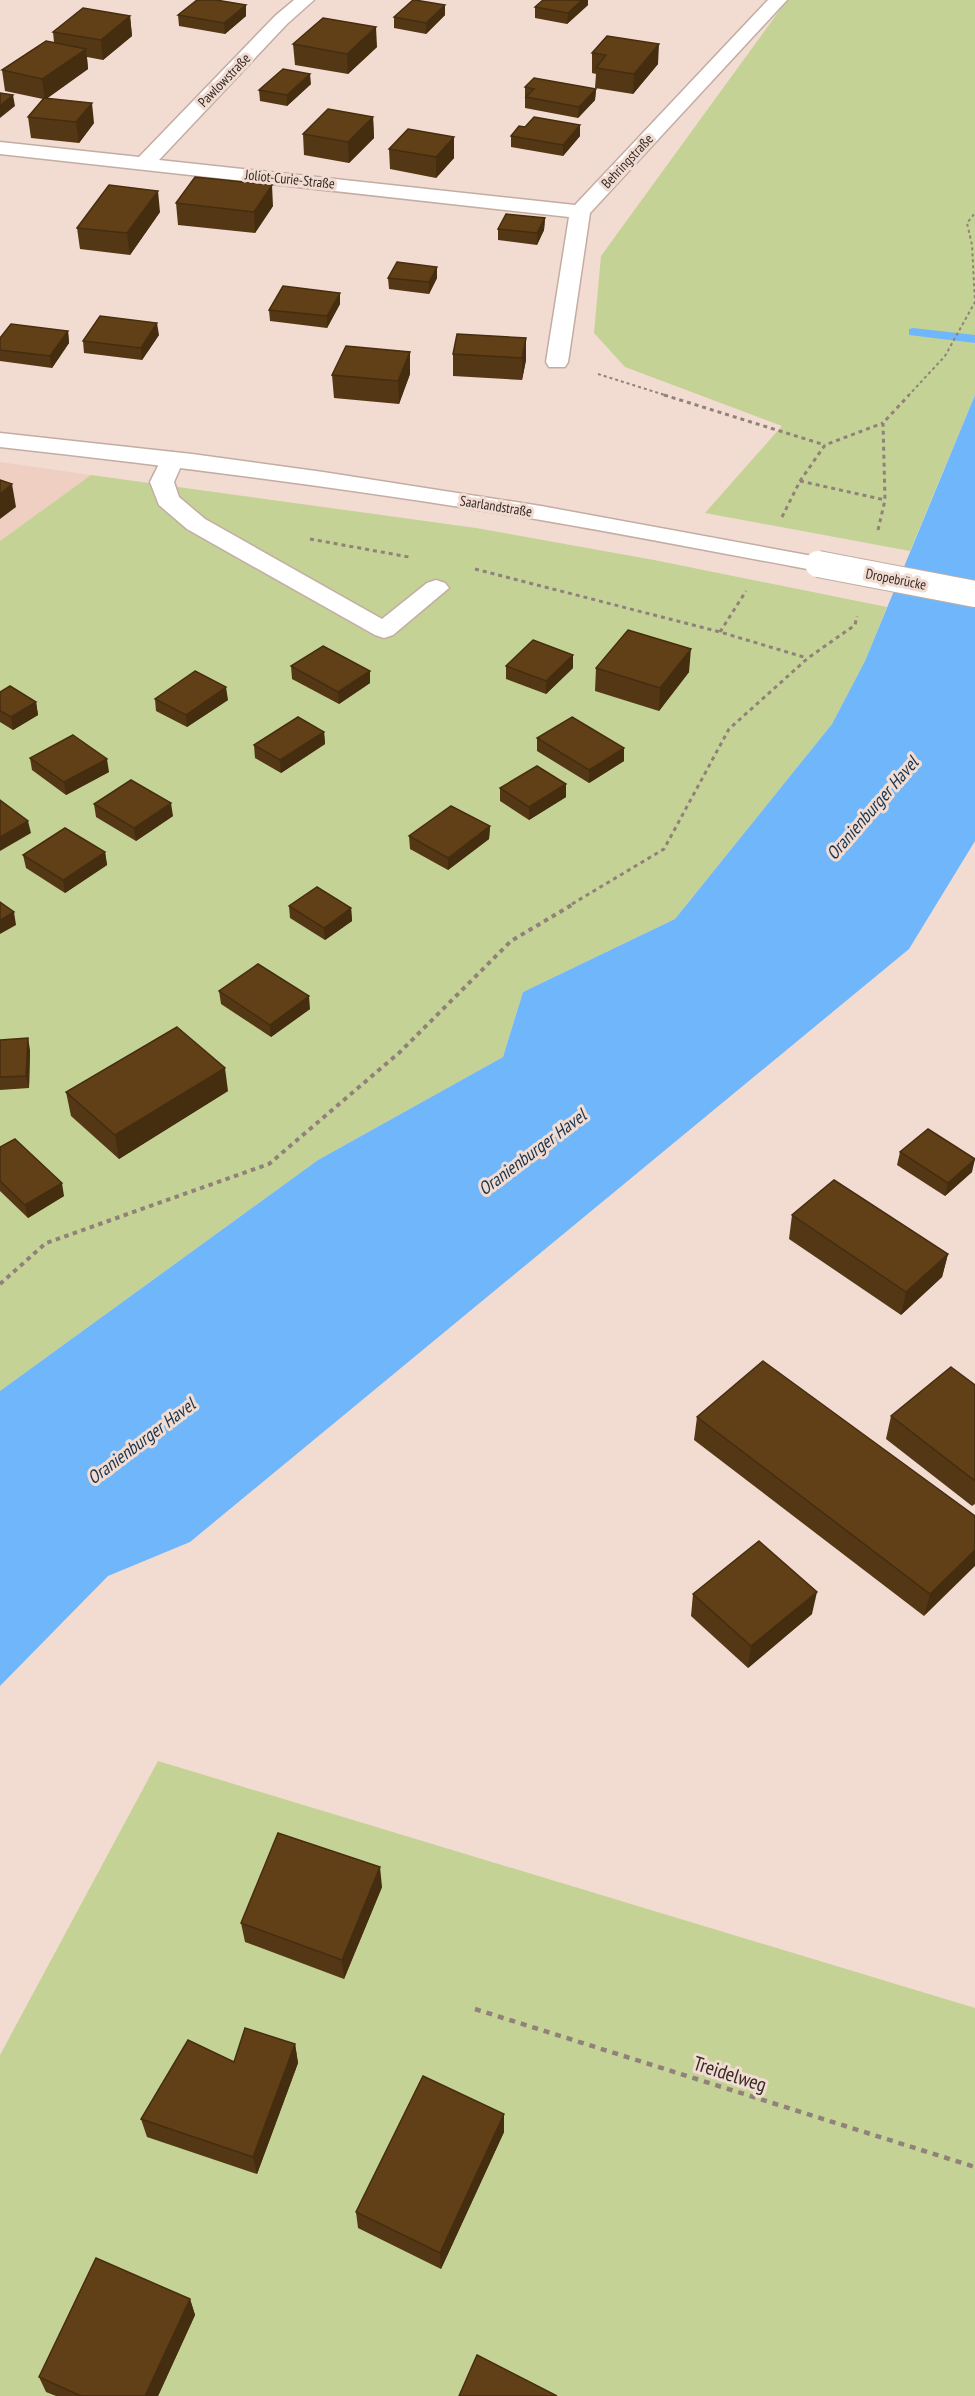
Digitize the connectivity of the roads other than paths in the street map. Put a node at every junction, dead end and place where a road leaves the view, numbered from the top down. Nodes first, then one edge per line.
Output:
1 (305, 0) edge
2 (778, 0) edge
3 (0, 148) edge
4 (145, 163) junction
5 (580, 212) junction
6 (557, 362) road end
7 (0, 440) edge
8 (172, 459) junction
9 (818, 564) joint
10 (436, 588) dead end
11 (975, 594) edge

1 - 4 street, Pawlowstraße
2 - 5 street, Behringstraße
3 - 4 street, Joliot-Curie-Straße
4 - 5 street, Joliot-Curie-Straße
5 - 6 street
7 - 8 street, Saarlandstraße
8 - 9 street, Saarlandstraße
8 - 10 street
9 - 11 street, Dropebrücke, bridge

